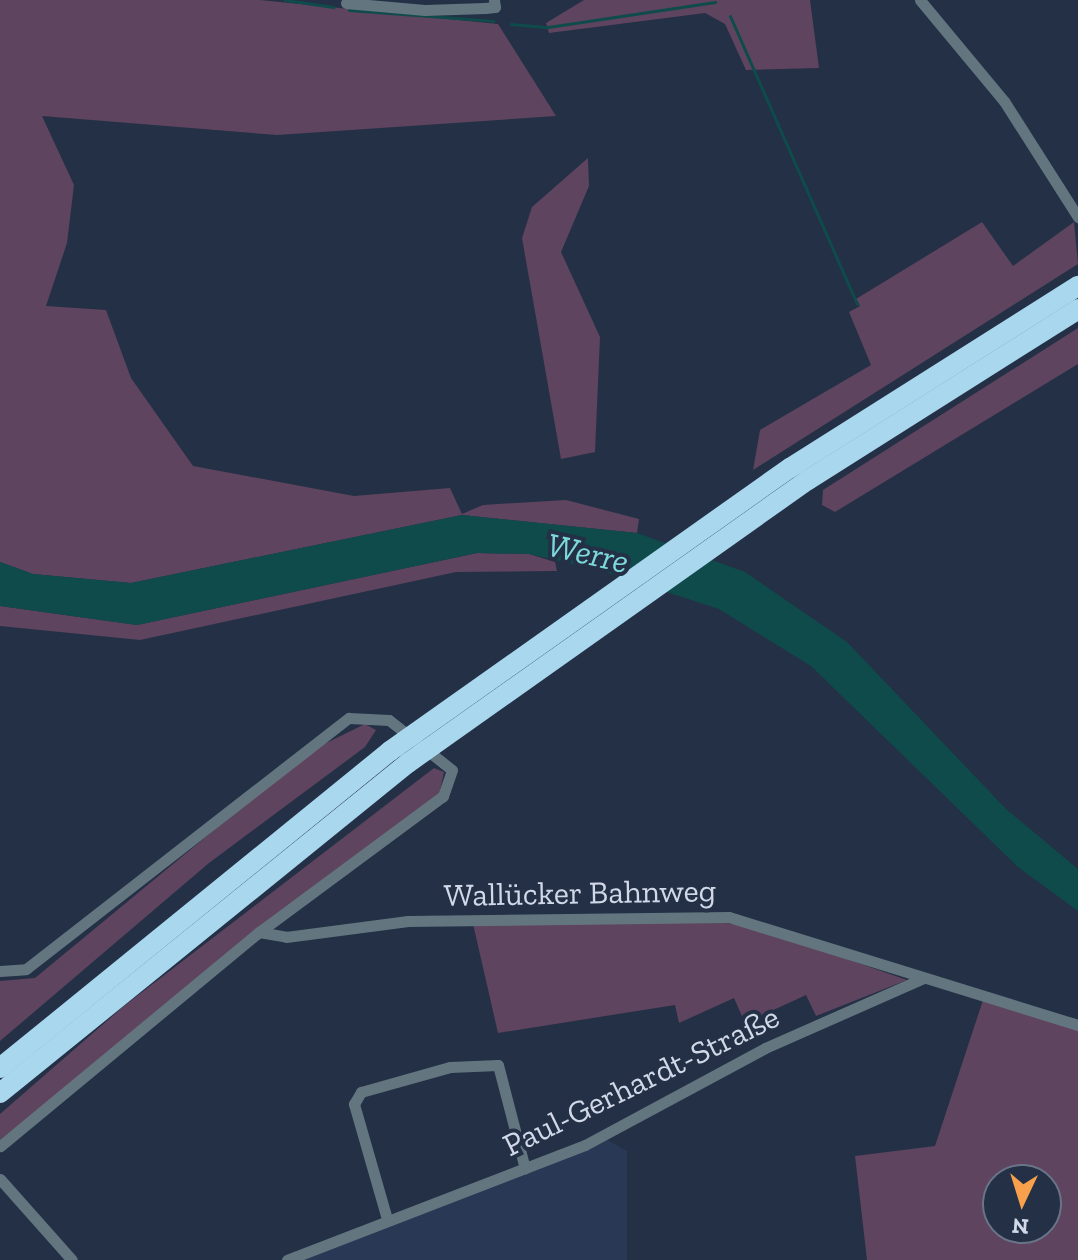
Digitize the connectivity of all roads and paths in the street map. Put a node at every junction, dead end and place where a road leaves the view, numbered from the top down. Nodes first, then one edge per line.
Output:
1 (494, 0) edge
2 (920, 0) edge
3 (346, 3) dead end
4 (1078, 217) edge
5 (1078, 286) edge
6 (1078, 309) edge
7 (259, 932) junction
8 (0, 971) edge
9 (924, 978) junction
10 (1078, 1025) edge
11 (0, 1068) edge
12 (0, 1093) edge
13 (0, 1146) edge
14 (525, 1169) junction
15 (0, 1179) edge
16 (387, 1219) junction
17 (72, 1260) edge
18 (287, 1260) edge

1 - 3 street
2 - 4 street
5 - 11 highway, bridge
6 - 12 highway, bridge
7 - 8 street
7 - 9 street, Wallücker Bahnweg
7 - 13 street
9 - 10 street, Wallücker Bahnweg
9 - 14 street, Paul-Gerhardt-Straße
14 - 16 street, Paul-Gerhardt-Straße
14 - 16 street
15 - 17 street
16 - 18 street, Paul-Gerhardt-Straße

